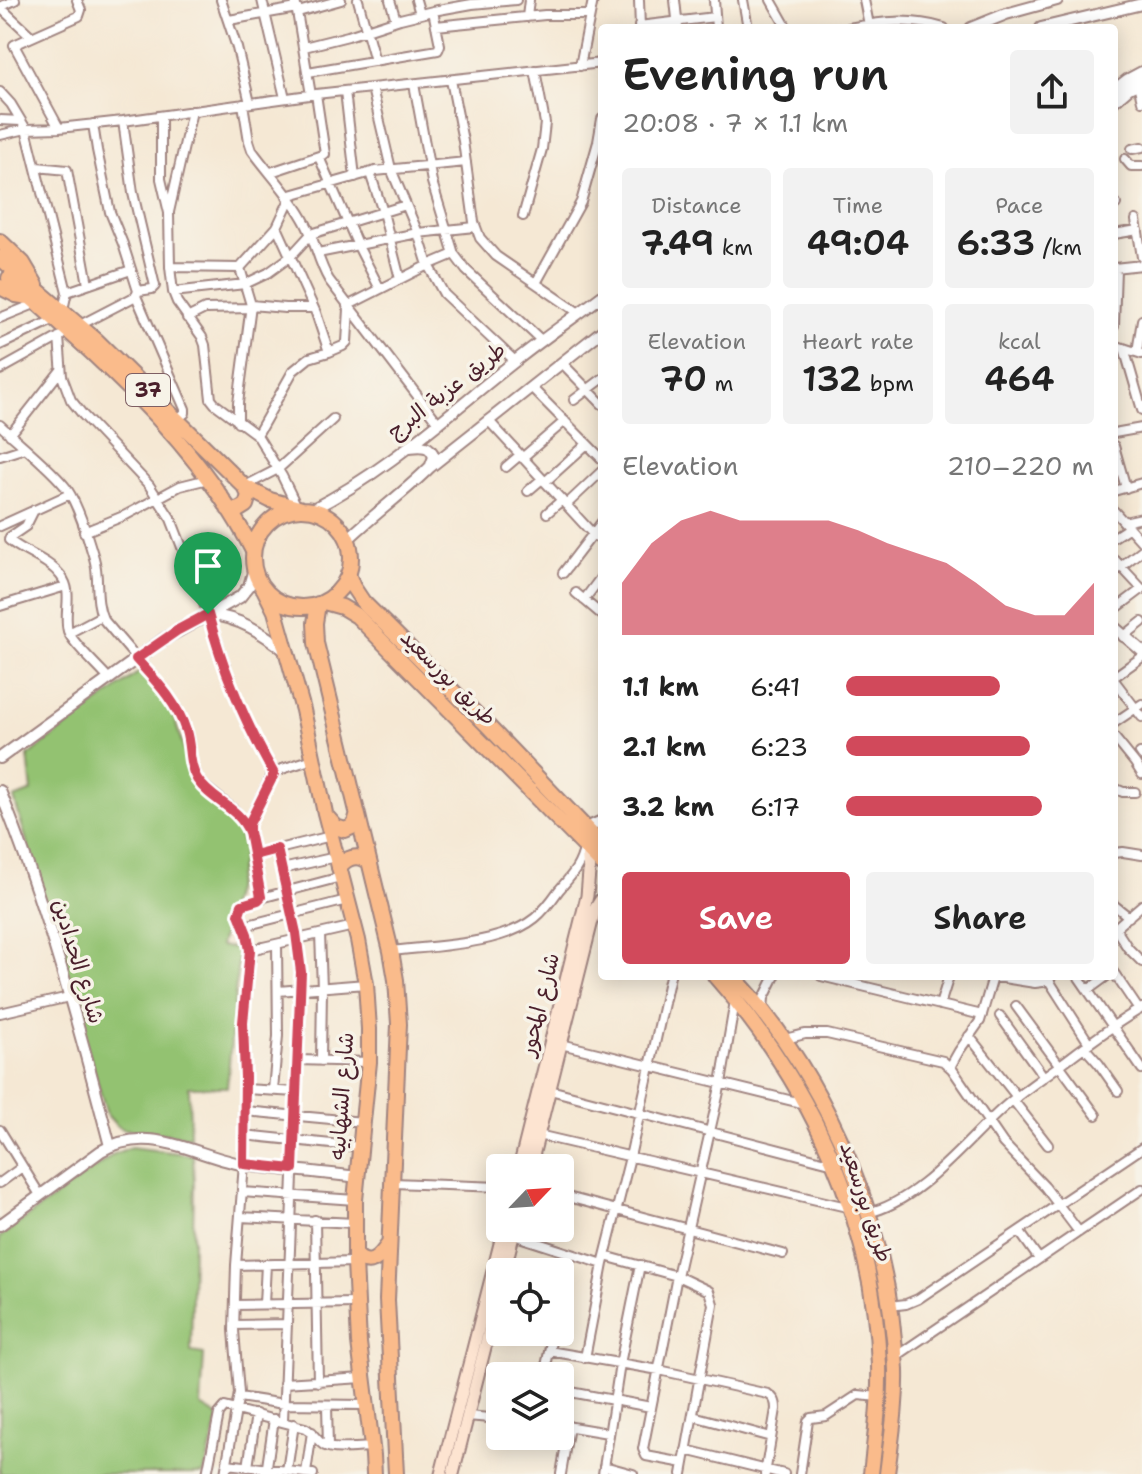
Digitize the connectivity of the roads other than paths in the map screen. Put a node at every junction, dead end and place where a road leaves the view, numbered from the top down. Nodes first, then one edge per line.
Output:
1 (15, 0) edge
2 (77, 0) edge
3 (221, 0) edge
4 (262, 0) edge
5 (341, 0) edge
6 (358, 0) edge
7 (390, 0) edge
8 (416, 0) edge
9 (502, 0) edge
10 (516, 0) edge
11 (529, 0) edge
12 (593, 0) edge
13 (639, 0) edge
14 (675, 0) edge
15 (714, 0) edge
16 (743, 0) edge
17 (771, 0) edge
18 (864, 0) edge
19 (1057, 0) edge
20 (471, 2) edge
21 (1022, 4) edge
22 (1142, 4) edge
23 (0, 7) edge
24 (296, 7) edge
25 (433, 11) junction
26 (266, 14) junction
27 (420, 14) junction
28 (590, 15) junction
29 (527, 17) junction
30 (715, 17) junction
31 (229, 20) junction
32 (396, 20) junction
33 (640, 24) edge
34 (678, 24) edge
35 (683, 24) edge
36 (716, 24) edge
37 (747, 24) edge
38 (785, 24) edge
39 (869, 24) edge
40 (880, 24) edge
41 (927, 24) edge
42 (980, 24) edge
43 (1058, 24) edge
44 (436, 26) junction
45 (366, 30) junction
46 (31, 36) junction
47 (304, 47) junction
48 (375, 61) junction
49 (598, 64) edge
50 (580, 66) junction
51 (535, 70) junction
52 (308, 72) junction
53 (1142, 72) edge
54 (451, 80) junction
55 (1140, 83) edge
56 (414, 84) junction
57 (1118, 87) edge
58 (372, 88) junction
59 (345, 91) junction
60 (0, 92) edge
61 (314, 95) junction
62 (285, 98) junction
63 (1118, 98) edge
64 (1142, 101) edge
65 (247, 103) junction
66 (192, 111) junction
67 (161, 116) junction
68 (0, 120) edge
69 (123, 121) junction
70 (93, 124) junction
71 (24, 125) junction
72 (59, 128) junction
73 (0, 135) edge
74 (598, 142) edge
75 (319, 157) junction
76 (1125, 159) dead end
77 (466, 162) junction
78 (429, 166) junction
79 (1142, 166) edge
80 (37, 167) junction
81 (391, 169) junction
82 (271, 172) junction
83 (370, 173) junction
84 (355, 177) junction
85 (331, 183) junction
86 (289, 197) junction
87 (406, 205) junction
88 (383, 212) junction
89 (169, 213) junction
90 (523, 216) dead end
91 (1136, 220) dead end
92 (348, 223) junction
93 (277, 227) junction
94 (475, 227) junction
95 (1138, 230) junction
96 (447, 231) junction
97 (418, 233) junction
98 (1118, 233) edge
99 (311, 234) junction
100 (390, 238) junction
101 (0, 241) edge
102 (358, 246) junction
103 (318, 253) junction
104 (454, 254) junction
105 (290, 257) junction
106 (1142, 257) edge
107 (0, 258) edge
108 (428, 265) junction
109 (1142, 265) edge
110 (170, 267) junction
111 (240, 268) junction
112 (1118, 268) edge
113 (0, 270) edge
114 (131, 270) junction
115 (400, 279) junction
116 (536, 283) junction
117 (88, 284) junction
118 (245, 284) junction
119 (0, 287) edge
120 (380, 289) junction
121 (67, 292) junction
122 (173, 292) junction
123 (137, 294) junction
124 (35, 297) junction
125 (598, 299) edge
126 (251, 306) junction
127 (348, 307) junction
128 (313, 308) junction
129 (579, 313) junction
130 (59, 315) junction
131 (0, 318) edge
132 (187, 318) junction
133 (1142, 320) edge
134 (69, 331) junction
135 (598, 334) edge
136 (542, 341) junction
137 (0, 345) edge
138 (1119, 346) edge
139 (329, 352) junction
140 (1139, 353) edge
141 (515, 361) junction
142 (562, 363) junction
143 (0, 370) edge
144 (61, 370) junction
145 (598, 382) edge
146 (531, 387) junction
147 (588, 390) junction
148 (574, 400) dead end
149 (598, 400) edge
150 (1142, 410) edge
151 (333, 419) dead end
152 (176, 420) junction
153 (488, 420) junction
154 (565, 421) junction
155 (238, 423) junction
156 (439, 424) junction
157 (0, 425) edge
158 (1142, 428) edge
159 (1118, 432) edge
160 (10, 435) junction
161 (257, 435) junction
162 (587, 444) junction
163 (409, 447) junction
164 (25, 448) junction
165 (598, 455) edge
166 (0, 456) edge
167 (521, 456) junction
168 (1118, 460) edge
169 (430, 467) junction
170 (506, 467) dead end
171 (278, 469) junction
172 (598, 474) edge
173 (210, 479) junction
174 (543, 480) junction
175 (1142, 483) edge
176 (245, 487) junction
177 (1126, 488) junction
178 (1118, 490) edge
179 (528, 491) dead end
180 (70, 494) junction
181 (158, 498) junction
182 (564, 503) junction
183 (303, 508) junction
184 (228, 509) junction
185 (34, 510) junction
186 (547, 513) dead end
187 (1118, 516) edge
188 (1142, 518) edge
189 (1126, 525) junction
190 (0, 526) edge
191 (598, 527) edge
192 (84, 532) junction
193 (1118, 533) edge
194 (593, 534) junction
195 (598, 538) edge
196 (347, 540) junction
197 (1142, 542) edge
198 (1142, 550) edge
199 (253, 551) junction
200 (1118, 565) edge
201 (1118, 568) edge
202 (254, 569) junction
203 (563, 573) dead end
204 (348, 574) junction
205 (598, 580) edge
206 (66, 586) junction
207 (264, 589) junction
208 (1142, 589) edge
209 (321, 603) junction
210 (0, 606) edge
211 (1118, 607) edge
212 (598, 612) edge
213 (208, 614) junction
214 (101, 616) junction
215 (1142, 622) edge
216 (1118, 632) edge
217 (69, 633) junction
218 (1123, 637) junction
219 (287, 652) junction
220 (1142, 654) edge
221 (136, 659) junction
222 (1118, 675) edge
223 (109, 679) junction
224 (1118, 683) edge
225 (1139, 706) edge
226 (1142, 717) edge
227 (1118, 720) edge
228 (481, 729) junction
229 (1118, 740) edge
230 (503, 753) junction
231 (1139, 755) edge
232 (0, 758) edge
233 (313, 759) junction
234 (274, 774) junction
235 (1142, 774) edge
236 (1118, 790) edge
237 (0, 791) edge
238 (1135, 792) dead end
239 (325, 813) junction
240 (357, 816) junction
241 (598, 823) edge
242 (586, 828) junction
243 (249, 829) junction
244 (331, 836) junction
245 (598, 841) edge
246 (586, 848) junction
247 (277, 849) junction
248 (1118, 853) edge
249 (254, 855) junction
250 (1142, 855) edge
251 (598, 860) edge
252 (368, 861) junction
253 (339, 867) junction
254 (282, 869) junction
255 (287, 892) junction
256 (261, 898) junction
257 (347, 900) junction
258 (598, 904) edge
259 (1142, 905) edge
260 (1118, 908) edge
261 (292, 914) junction
262 (1129, 917) junction
263 (1118, 925) edge
264 (244, 926) junction
265 (354, 926) junction
266 (320, 934) junction
267 (1118, 934) edge
268 (297, 939) junction
269 (277, 944) junction
270 (250, 950) junction
271 (391, 951) junction
272 (1142, 962) edge
273 (1118, 979) edge
274 (669, 980) edge
275 (718, 980) edge
276 (736, 980) edge
277 (773, 980) edge
278 (836, 980) edge
279 (868, 980) edge
280 (948, 980) edge
281 (990, 980) edge
282 (1016, 980) edge
283 (1044, 980) edge
284 (1051, 980) edge
285 (1081, 980) edge
286 (1102, 980) edge
287 (366, 984) junction
288 (322, 988) junction
289 (866, 988) junction
290 (301, 989) junction
291 (1088, 990) junction
292 (278, 991) junction
293 (69, 997) junction
294 (736, 1000) junction
295 (940, 1005) junction
296 (1016, 1006) dead end
297 (1140, 1009) edge
298 (763, 1011) junction
299 (0, 1013) edge
300 (300, 1014) junction
301 (278, 1015) junction
302 (982, 1015) junction
303 (1000, 1016) dead end
304 (1113, 1026) junction
305 (969, 1036) junction
306 (779, 1040) junction
307 (561, 1044) junction
308 (1086, 1045) junction
309 (298, 1060) junction
310 (321, 1061) junction
311 (369, 1062) junction
312 (1060, 1065) junction
313 (650, 1066) junction
314 (950, 1067) junction
315 (1142, 1069) edge
316 (548, 1074) junction
317 (1044, 1077) junction
318 (721, 1083) junction
319 (245, 1089) junction
320 (273, 1090) junction
321 (550, 1090) junction
322 (1118, 1091) dead end
323 (296, 1092) junction
324 (1015, 1099) junction
325 (376, 1100) junction
326 (807, 1105) junction
327 (396, 1106) junction
328 (245, 1111) junction
329 (639, 1112) junction
330 (295, 1115) junction
331 (1096, 1115) dead end
332 (364, 1122) junction
333 (989, 1123) junction
334 (0, 1130) edge
335 (710, 1131) junction
336 (244, 1135) junction
337 (538, 1135) junction
338 (294, 1139) junction
339 (3, 1145) edge
340 (1048, 1145) dead end
341 (110, 1146) junction
342 (360, 1147) junction
343 (1142, 1148) edge
344 (523, 1154) edge
345 (533, 1154) edge
346 (630, 1157) junction
347 (244, 1164) junction
348 (835, 1164) junction
349 (22, 1167) junction
350 (293, 1169) junction
351 (701, 1173) junction
352 (357, 1177) junction
353 (0, 1183) edge
354 (393, 1183) junction
355 (486, 1186) edge
356 (1142, 1189) edge
357 (242, 1192) junction
358 (40, 1195) junction
359 (292, 1195) junction
360 (574, 1199) edge
361 (355, 1200) junction
362 (1059, 1205) junction
363 (851, 1208) junction
364 (616, 1210) junction
365 (867, 1213) junction
366 (240, 1217) junction
367 (291, 1219) junction
368 (315, 1220) junction
369 (354, 1223) junction
370 (0, 1225) edge
371 (689, 1230) junction
372 (1019, 1231) junction
373 (1079, 1232) junction
374 (508, 1242) edge
375 (541, 1242) edge
376 (389, 1243) junction
377 (569, 1253) junction
378 (783, 1254) dead end
379 (355, 1258) junction
380 (568, 1258) edge
381 (1039, 1259) junction
382 (604, 1260) junction
383 (289, 1263) junction
384 (314, 1263) junction
385 (266, 1264) junction
386 (236, 1265) junction
387 (640, 1265) junction
388 (677, 1276) junction
389 (357, 1303) junction
390 (264, 1304) junction
391 (287, 1304) junction
392 (316, 1304) junction
393 (235, 1305) junction
394 (889, 1306) junction
395 (287, 1324) junction
396 (234, 1325) junction
397 (486, 1344) edge
398 (550, 1346) edge
399 (549, 1351) junction
400 (585, 1358) junction
401 (895, 1361) junction
402 (547, 1362) edge
403 (620, 1364) junction
404 (879, 1365) junction
405 (659, 1370) junction
406 (363, 1378) junction
407 (700, 1378) junction
408 (318, 1382) junction
409 (284, 1383) junction
410 (896, 1388) junction
411 (574, 1392) edge
412 (879, 1393) junction
413 (239, 1397) junction
414 (614, 1399) junction
415 (284, 1404) junction
416 (327, 1405) junction
417 (366, 1405) junction
418 (651, 1407) junction
419 (236, 1408) junction
420 (256, 1414) junction
421 (468, 1416) junction
422 (693, 1416) junction
423 (486, 1418) edge
424 (278, 1420) junction
425 (294, 1424) junction
426 (574, 1427) edge
427 (312, 1432) junction
428 (608, 1433) junction
429 (771, 1437) junction
430 (214, 1442) junction
431 (230, 1445) junction
432 (328, 1447) junction
433 (372, 1447) junction
434 (563, 1450) edge
435 (686, 1450) junction
436 (452, 1456) junction
437 (684, 1463) junction
438 (248, 1467) junction
439 (226, 1469) edge
440 (603, 1470) edge
441 (266, 1471) edge
442 (287, 1471) junction
443 (765, 1472) edge
444 (306, 1473) edge
445 (207, 1474) edge
446 (313, 1474) edge
447 (374, 1474) edge
448 (396, 1474) edge
449 (441, 1474) edge
450 (453, 1474) edge
451 (561, 1474) edge
452 (633, 1474) edge
453 (682, 1474) edge
454 (784, 1474) edge
455 (800, 1474) edge
456 (871, 1474) edge
457 (887, 1474) edge

1 - 23 street
2 - 46 street
3 - 31 street
4 - 26 street
5 - 24 street
6 - 45 street
7 - 32 street
8 - 27 street
9 - 10 street
9 - 20 street
11 - 29 street
12 - 28 street
13 - 33 street
14 - 34 street
15 - 30 street
16 - 37 street
17 - 38 street
18 - 39 street
19 - 21 street
20 - 25 street
21 - 42 street
22 - 43 street
23 - 46 street
24 - 26 street
24 - 47 street
25 - 27 street
25 - 44 street
26 - 31 street
26 - 62 street
27 - 32 street
28 - 29 street
28 - 50 street
29 - 44 street
30 - 35 street
30 - 36 street
31 - 65 street
32 - 45 street
40 - 41 street
44 - 48 street
45 - 47 street
45 - 48 street
46 - 72 street
47 - 52 street
48 - 52 street
49 - 50 street
50 - 51 street
51 - 54 street
51 - 90 street
52 - 61 street
53 - 57 street
54 - 56 street
54 - 77 street
55 - 63 street
55 - 64 street
56 - 58 street
56 - 78 street
58 - 59 street
58 - 81 street
59 - 61 street
59 - 84 street
60 - 71 street
61 - 62 street
61 - 75 street
62 - 65 street
65 - 66 street
65 - 82 street
66 - 67 street
66 - 89 street
67 - 69 street
67 - 89 street
68 - 71 street
69 - 70 street
69 - 123 street
70 - 72 street
70 - 114 street
71 - 72 street
71 - 73 street
71 - 80 street
74 - 116 street
75 - 82 street
75 - 85 street
76 - 79 street
77 - 78 street
77 - 94 street
78 - 81 street
78 - 96 street
80 - 117 street
80 - 121 street
81 - 83 street
81 - 87 street
82 - 86 street
83 - 84 street
83 - 88 street
84 - 85 street
85 - 86 street
85 - 92 street
86 - 93 street
86 - 99 street
87 - 88 street
87 - 97 street
88 - 92 street
88 - 100 street
89 - 110 street
91 - 95 street
92 - 99 street
92 - 102 street
93 - 105 street
93 - 111 street
94 - 96 street
94 - 116 street
95 - 98 street
95 - 106 street
96 - 97 street
96 - 104 street
97 - 100 street
97 - 108 street
99 - 103 street
99 - 105 street
100 - 102 street
100 - 115 street
101 - 124 highway
102 - 103 street
102 - 120 street
103 - 127 street
104 - 108 street
104 - 136 street
105 - 118 street
105 - 128 street
107 - 124 highway, 37
108 - 115 street
108 - 141 street
109 - 112 street
110 - 111 street
110 - 122 street
111 - 118 street
113 - 124 highway, 37
114 - 117 street
114 - 123 street
115 - 120 street
116 - 129 street
117 - 121 street
118 - 122 street
118 - 126 street
119 - 124 highway
120 - 127 street
121 - 130 street
122 - 132 street
123 - 134 street
123 - 152 street
124 - 130 highway, 37
124 - 131 street
125 - 129 street, طريق عزبة البرج
126 - 128 street
126 - 132 street
126 - 155 street
127 - 139 street
127 - 156 street
128 - 139 street
129 - 136 street, طريق عزبة البرج
130 - 134 highway, 37
130 - 137 street
132 - 155 street
133 - 140 street
134 - 143 street
134 - 144 street
134 - 152 highway, 37
134 - 173 highway, 37
135 - 142 street
136 - 141 street, طريق عزبة البرج
138 - 140 street
138 - 150 street
139 - 161 street
141 - 156 street, طريق عزبة البرج
142 - 146 street
142 - 147 street
144 - 160 street
144 - 181 street
145 - 147 street
146 - 153 street
146 - 154 street
147 - 148 street
147 - 149 street
151 - 171 street
152 - 176 highway, 37
153 - 167 street
153 - 169 street
154 - 162 street
154 - 167 street
155 - 161 street
156 - 163 street, طريق عزبة البرج
157 - 160 street
158 - 159 street
160 - 164 street
161 - 171 street
162 - 165 street
162 - 174 street
163 - 169 street
163 - 183 street, طريق عزبة البرج
164 - 166 street
164 - 180 street
167 - 170 street
167 - 174 street
168 - 177 street
169 - 196 street
171 - 176 street
171 - 183 street
172 - 182 street
173 - 181 street
173 - 184 highway, 37
174 - 179 street
174 - 182 street
175 - 177 street
176 - 183 highway, 37
176 - 184 highway
177 - 178 street
180 - 185 street
180 - 192 street
181 - 192 street
181 - 213 street
182 - 186 street
182 - 194 street
183 - 196 highway
183 - 199 highway
184 - 199 highway, 37
185 - 190 street
185 - 206 street
187 - 189 street
188 - 189 street
189 - 193 street
189 - 197 street
191 - 194 street
192 - 214 street
194 - 195 street
194 - 203 street
196 - 204 highway
198 - 200 street
199 - 202 highway
201 - 208 street
202 - 207 highway
202 - 213 street
204 - 209 highway
204 - 228 highway, طريق بورسعيد
205 - 212 street
206 - 210 street
206 - 217 street
207 - 209 highway
207 - 219 highway, شارع الشهابيه
208 - 211 street
209 - 228 highway, طريق بورسعيد
209 - 240 highway
213 - 219 street
213 - 221 street
213 - 234 street
214 - 217 street
214 - 221 street
215 - 218 street
216 - 218 street
217 - 223 street
218 - 220 street
219 - 233 highway, شارع الشهابيه
220 - 222 street
221 - 223 street
221 - 243 street
223 - 232 street
224 - 225 street
225 - 226 street
225 - 227 street
228 - 230 highway, طريق بورسعيد
229 - 231 street
230 - 242 highway, طريق بورسعيد
230 - 246 highway, طريق بورسعيد
231 - 235 street
233 - 234 street
233 - 239 highway, شارع الشهابيه
234 - 243 street
236 - 238 street
237 - 293 street, شارع الحدادين
239 - 240 highway
239 - 244 highway, شارع الشهابيه
240 - 252 highway
241 - 242 street
242 - 245 highway, طريق بورسعيد
243 - 249 street
244 - 247 street
244 - 253 highway, شارع الشهابيه
246 - 251 highway, طريق بورسعيد
246 - 271 street
246 - 316 main road, شارع المحور
247 - 249 street
247 - 254 street
248 - 250 street
249 - 256 street
252 - 253 highway
252 - 271 highway
253 - 254 street
253 - 255 street
253 - 257 highway, شارع الشهابيه
254 - 255 street
255 - 256 street
255 - 261 street
256 - 264 street
257 - 261 street
257 - 265 highway, شارع الشهابيه
258 - 307 main road, شارع المحور
259 - 262 street
260 - 262 street
261 - 264 street
261 - 268 street
262 - 263 street
264 - 270 street
265 - 266 street
265 - 287 highway, شارع الشهابيه
266 - 268 street
266 - 288 street
267 - 272 street
268 - 269 street
268 - 290 street
269 - 270 street
269 - 292 street
270 - 319 street
271 - 327 highway
273 - 297 street
274 - 313 street
275 - 294 highway, طريق بورسعيد
276 - 298 highway, طريق بورسعيد
277 - 298 street
278 - 289 street
279 - 289 street
280 - 295 street
281 - 302 street
282 - 283 street
284 - 308 street
285 - 291 street
286 - 291 street
287 - 288 street
287 - 311 highway, شارع الشهابيه
288 - 290 street
288 - 310 street
289 - 295 street
290 - 292 street
290 - 300 street
291 - 304 street
292 - 301 street
293 - 299 street
293 - 341 street, شارع الحدادين
294 - 306 highway, طريق بورسعيد
294 - 318 street
295 - 302 street
296 - 312 street
297 - 304 street
298 - 306 highway, طريق بورسعيد
300 - 301 street
300 - 309 street
301 - 320 street
302 - 305 street
303 - 317 street
304 - 308 street
304 - 315 street
305 - 314 street
305 - 324 street
306 - 314 street
306 - 326 highway, طريق بورسعيد
306 - 365 highway, طريق بورسعيد
307 - 313 street
307 - 316 main road, شارع المحور
308 - 312 street
308 - 322 street
309 - 310 street
309 - 323 street
310 - 311 street
311 - 325 highway, شارع الشهابيه
312 - 317 street
312 - 331 street
313 - 318 street
313 - 329 street
314 - 333 street
316 - 321 main road, شارع المحور
316 - 344 main road, شارع المحور
317 - 324 street
318 - 326 street
318 - 335 street
319 - 320 street
319 - 328 street
320 - 323 street
321 - 329 street
321 - 337 main road, شارع المحور
323 - 330 street
324 - 333 street
324 - 340 street
325 - 327 highway
325 - 332 highway, شارع الشهابيه
326 - 348 highway, طريق بورسعيد
327 - 354 highway
328 - 330 street
328 - 336 street
329 - 335 street
329 - 346 street
330 - 332 street
330 - 338 street
332 - 342 highway, شارع الشهابيه
333 - 362 street
333 - 365 street
334 - 339 street
335 - 348 street
335 - 351 street
336 - 338 street
336 - 347 street
337 - 345 main road, شارع المحور
337 - 346 street
338 - 342 street
338 - 350 street
339 - 349 street
341 - 347 street
341 - 358 street
342 - 352 highway, شارع الشهابيه
343 - 362 street
346 - 351 street
346 - 364 street
347 - 350 street
347 - 357 street
348 - 363 highway, طريق بورسعيد
349 - 353 street
349 - 358 street
350 - 352 street
350 - 359 street
351 - 363 street
351 - 371 street
352 - 361 highway, شارع الشهابيه
354 - 355 street
354 - 376 highway
356 - 373 street
357 - 359 street
357 - 366 street
358 - 370 street
359 - 361 street
359 - 367 street
360 - 364 street
361 - 369 highway, شارع الشهابيه
362 - 372 street
362 - 373 street
363 - 404 highway, طريق بورسعيد
364 - 371 street
364 - 382 street
365 - 394 highway, طريق بورسعيد
366 - 367 street
366 - 386 street
367 - 368 street
367 - 383 street
368 - 369 street
368 - 384 street
369 - 379 highway, شارع الشهابيه
371 - 378 street
371 - 388 street
372 - 381 street
372 - 394 street
373 - 381 street
374 - 436 main road
375 - 377 street
376 - 379 highway
376 - 448 highway
377 - 380 street
377 - 382 street
379 - 384 street
379 - 389 highway, شارع الشهابيه
381 - 401 street
382 - 387 street
382 - 400 street
383 - 384 street
383 - 385 street
383 - 391 street
384 - 392 street
385 - 386 street
385 - 390 street
386 - 393 street
387 - 388 street
387 - 403 street
388 - 405 street
388 - 407 street
389 - 392 street
389 - 406 highway, شارع الشهابيه
390 - 391 street
390 - 393 street
391 - 392 street
391 - 395 street
392 - 408 street
393 - 396 street
394 - 401 highway, طريق بورسعيد
395 - 396 street
395 - 409 street
396 - 413 street
397 - 421 main road
398 - 399 street
399 - 400 street
399 - 402 street
400 - 403 street
401 - 404 highway
401 - 410 highway, طريق بورسعيد
403 - 405 street
403 - 414 street
404 - 412 highway, طريق بورسعيد
405 - 407 street
405 - 418 street
406 - 408 street
406 - 417 highway, شارع الشهابيه
407 - 422 street
407 - 429 street
408 - 409 street
409 - 415 street
410 - 412 highway
410 - 457 highway, طريق بورسعيد
411 - 414 street
412 - 455 street
412 - 456 highway, طريق بورسعيد
413 - 415 street
413 - 419 street
414 - 418 street
414 - 428 street
415 - 416 street
415 - 424 street
416 - 417 street
416 - 432 street
417 - 433 highway, شارع الشهابيه
418 - 437 street
419 - 420 street
419 - 430 street
419 - 431 street
420 - 424 street
420 - 438 street
421 - 423 street
421 - 436 main road
422 - 429 street
422 - 435 street
424 - 425 street
424 - 441 street
425 - 427 street
425 - 442 street
426 - 428 street
427 - 432 street
427 - 444 street
428 - 440 street
429 - 443 street
430 - 431 street
430 - 445 street
431 - 439 street
432 - 433 street
433 - 447 highway, شارع الشهابيه
434 - 451 street
435 - 437 street
435 - 443 street
436 - 449 main road
436 - 450 main road
437 - 453 street
438 - 439 street
438 - 441 street
440 - 452 street
441 - 442 street
442 - 444 street
443 - 454 street
444 - 446 street

